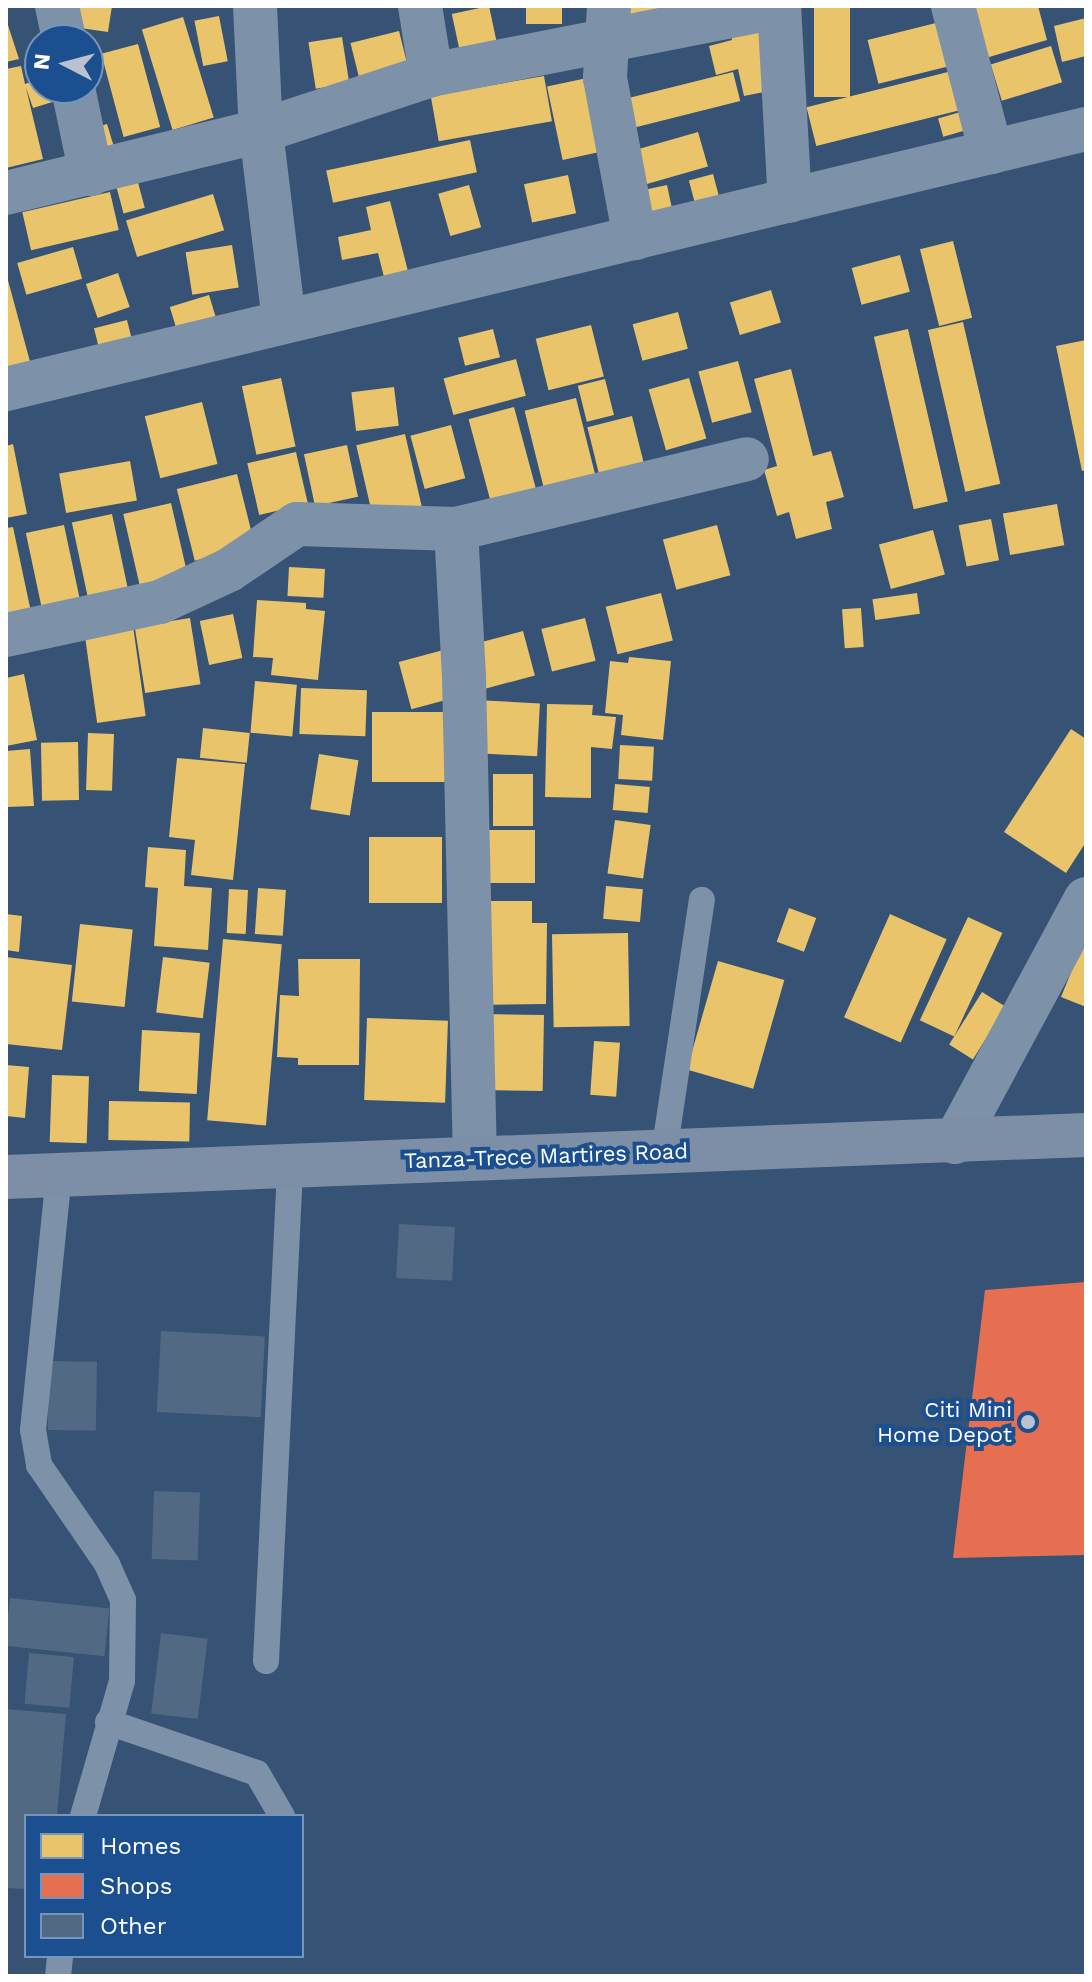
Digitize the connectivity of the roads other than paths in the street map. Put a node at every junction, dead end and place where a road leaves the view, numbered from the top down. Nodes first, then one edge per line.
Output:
1 (255, 6) edge
2 (420, 6) edge
3 (779, 6) edge
4 (953, 6) edge
5 (608, 24) edge
6 (431, 75) junction
7 (76, 104) edge
8 (1086, 129) edge
9 (261, 131) junction
10 (991, 152) junction
11 (91, 174) junction
12 (6, 193) edge
13 (790, 201) junction
14 (635, 238) junction
15 (284, 321) junction
16 (6, 389) edge
17 (747, 459) dead end
18 (456, 529) junction
19 (6, 635) edge
20 (1086, 899) edge
21 (702, 900) dead end
22 (1086, 1135) edge
23 (955, 1142) junction
24 (664, 1153) junction
25 (475, 1157) junction
26 (290, 1164) junction
27 (59, 1174) junction
28 (6, 1177) edge
29 (266, 1661) dead end
30 (108, 1722) junction
31 (84, 1814) edge
32 (281, 1814) edge

1 - 9 street
2 - 6 street
3 - 5 street
3 - 13 street
4 - 10 street
5 - 6 street
5 - 14 street
6 - 9 street
7 - 11 street
8 - 10 street
9 - 11 street
9 - 15 street
10 - 13 street
11 - 12 street
13 - 14 street
14 - 15 street
15 - 16 street
17 - 18 street
18 - 19 street
18 - 25 street
20 - 23 street
21 - 24 lane
22 - 23 main road, Tanza-Trece Martires Road
23 - 24 main road, Tanza-Trece Martires Road
24 - 25 main road, Tanza-Trece Martires Road
25 - 26 main road, Tanza-Trece Martires Road
26 - 27 main road, Tanza-Trece Martires Road
26 - 29 lane
27 - 28 main road, Tanza-Trece Martires Road
27 - 30 lane
30 - 31 lane
30 - 32 lane

